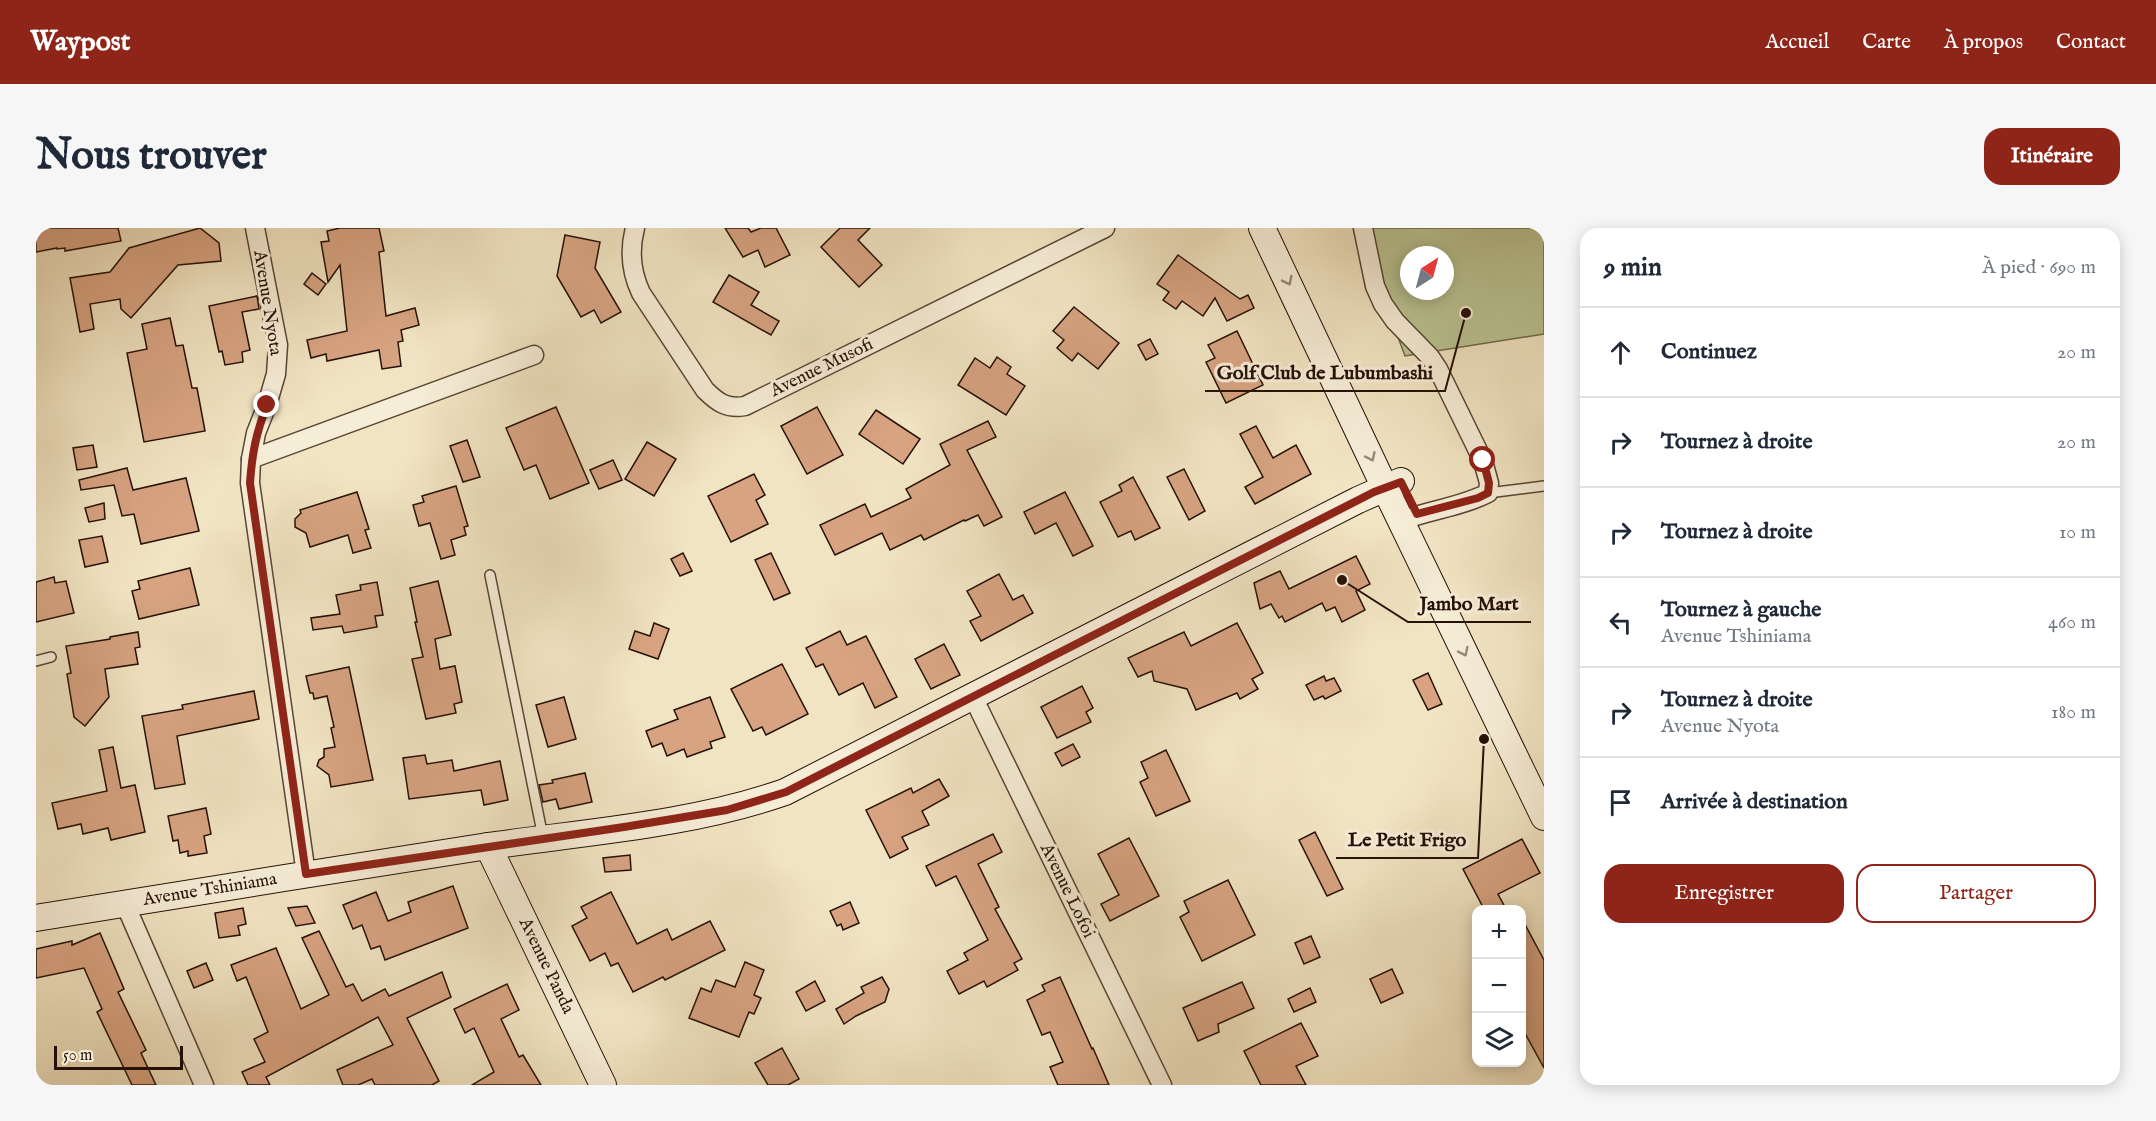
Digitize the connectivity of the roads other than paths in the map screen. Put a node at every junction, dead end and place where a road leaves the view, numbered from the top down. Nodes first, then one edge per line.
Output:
1 (255, 228) edge
2 (635, 228) edge
3 (1105, 228) edge
4 (1263, 228) edge
5 (1282, 228) edge
6 (1363, 228) edge
7 (534, 355) dead end
8 (251, 459) junction
9 (1393, 485) junction
10 (1544, 486) edge
11 (1488, 493) junction
12 (1409, 518) junction
13 (490, 575) dead end
14 (51, 657) dead end
15 (36, 661) edge
16 (973, 697) junction
17 (1544, 776) edge
18 (1544, 817) edge
19 (543, 839) junction
20 (488, 846) junction
21 (306, 874) junction
22 (125, 903) junction
23 (36, 916) edge
24 (204, 1085) edge
25 (603, 1085) edge
26 (1162, 1085) edge

1 - 8 street, Avenue Nyota
2 - 3 street, Avenue Musofi
4 -> 9 street
5 - 9 street
6 - 11 street
7 - 8 street
8 - 21 street, Avenue Nyota
9 - 12 street
9 - 16 street, Avenue Tshiniama
10 - 11 lane
11 - 12 street
12 - 17 street
12 -> 18 street
13 - 19 lane
14 - 15 lane
16 - 19 street, Avenue Tshiniama
16 - 26 street, Avenue Lofoi
19 - 20 street, Avenue Tshiniama
20 - 21 street, Avenue Tshiniama
20 - 25 street, Avenue Panda
21 - 22 street, Avenue Tshiniama
22 - 23 street, Avenue Tshiniama
22 - 24 street

